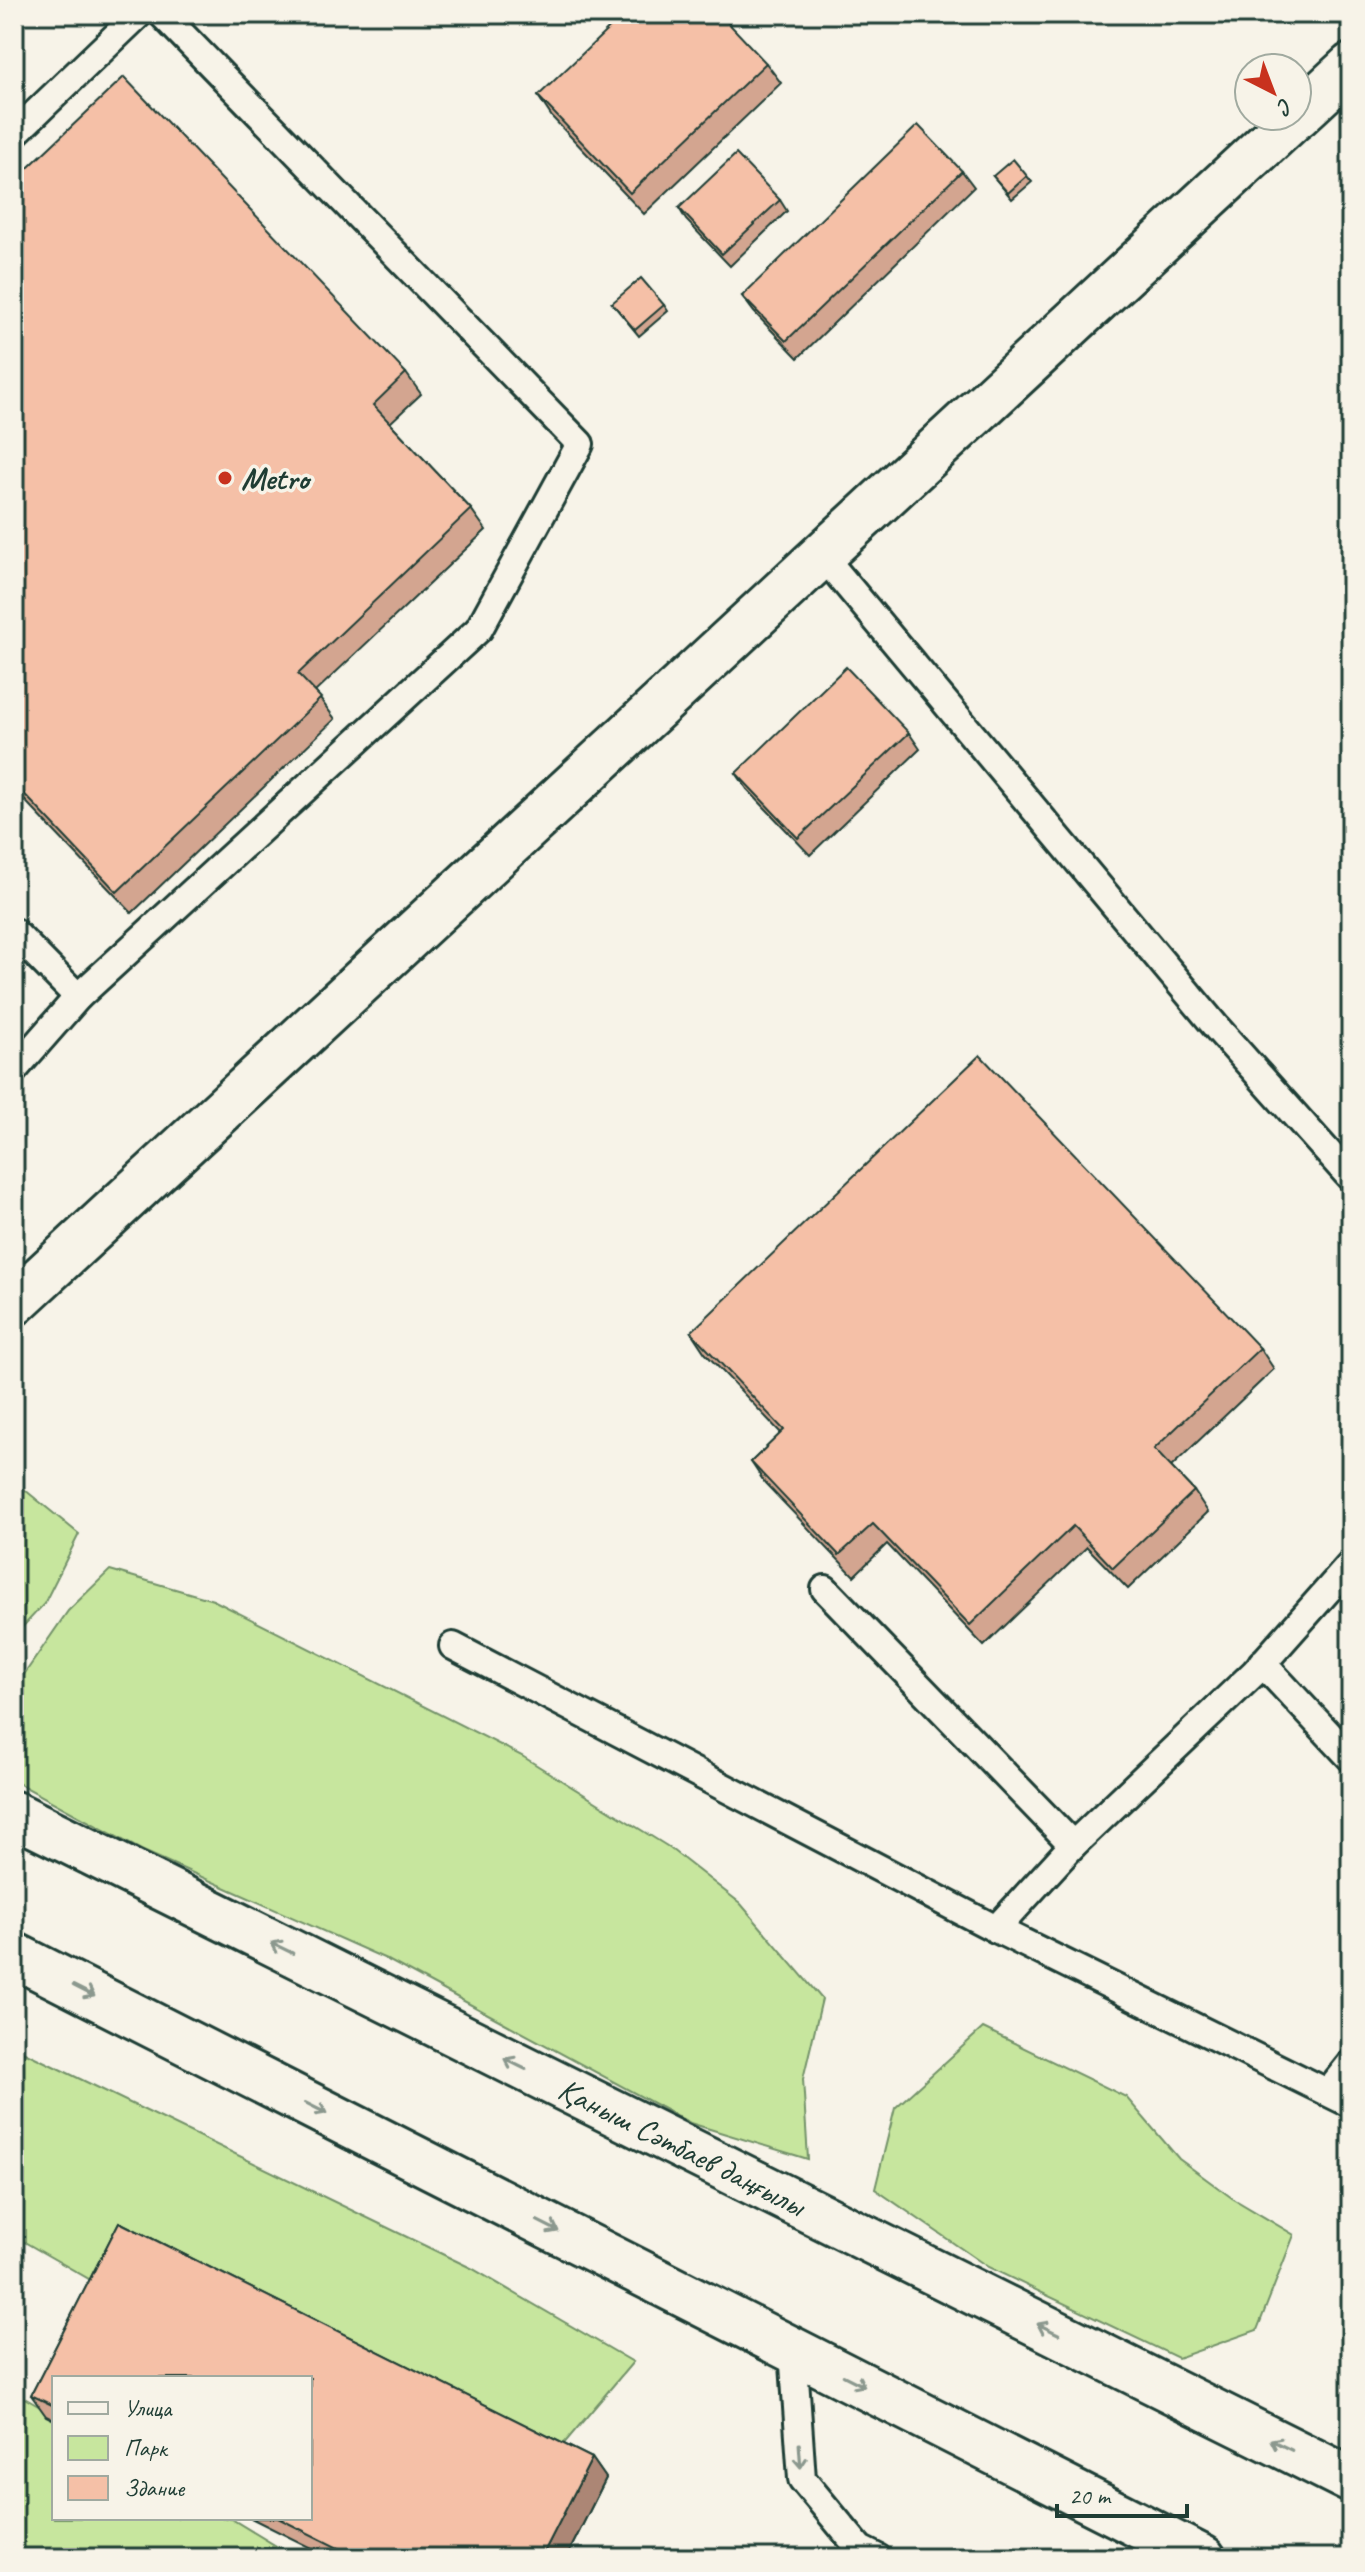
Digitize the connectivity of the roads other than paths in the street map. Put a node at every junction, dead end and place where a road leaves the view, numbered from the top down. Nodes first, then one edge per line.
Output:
1 (139, 14) edge
2 (162, 14) edge
3 (1351, 66) edge
4 (1313, 101) edge
5 (1280, 132) edge
6 (14, 134) edge
7 (822, 555) junction
8 (14, 932) edge
9 (78, 997) junction
10 (14, 1070) edge
11 (1351, 1178) edge
12 (14, 1303) edge
13 (1351, 1564) edge
14 (825, 1589) dead end
15 (453, 1646) dead end
16 (1262, 1663) junction
17 (1351, 1758) edge
18 (14, 1814) edge
19 (1073, 1845) junction
20 (996, 1929) junction
21 (14, 1955) edge
22 (1351, 2063) edge
23 (1340, 2098) edge
24 (793, 2350) junction
25 (1351, 2480) edge
26 (878, 2558) edge
27 (1203, 2558) edge

1 - 6 lane
2 - 9 lane
3 - 4 main road
5 - 7 main road
7 - 11 lane
7 - 12 main road
8 - 9 lane
9 - 10 lane
13 - 16 lane
14 - 19 lane
15 - 20 lane
16 - 17 lane
16 - 19 lane
25 -> 18 main road, Қаныш Сәтбаев даңғылы
19 - 20 lane
20 - 23 lane
21 -> 24 main road
22 - 23 lane
24 -> 26 lane
24 -> 27 main road

